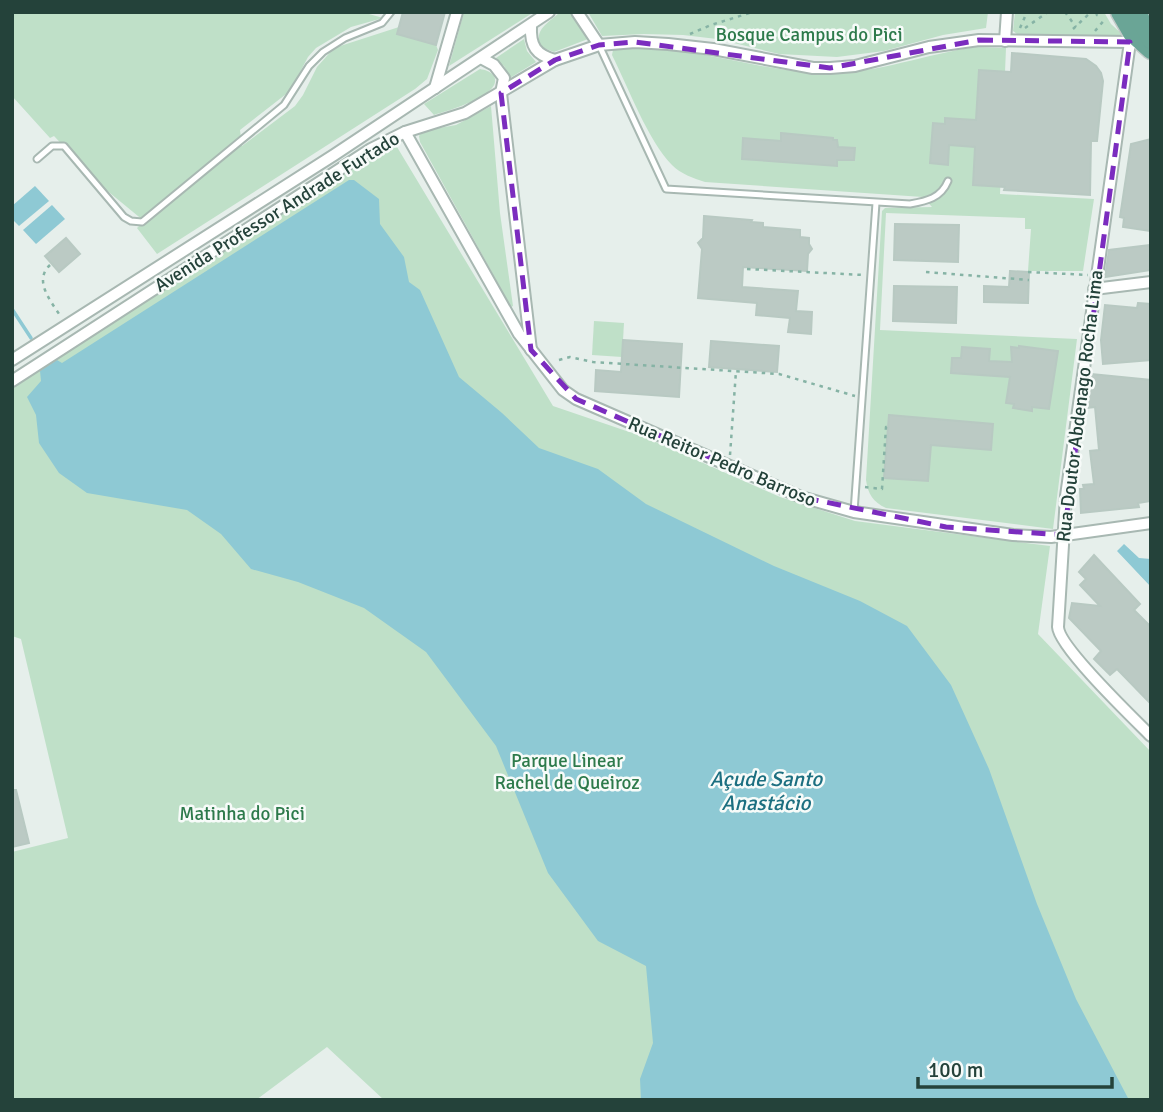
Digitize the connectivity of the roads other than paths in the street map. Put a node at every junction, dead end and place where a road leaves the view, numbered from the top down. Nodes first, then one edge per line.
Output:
1 (391, 12) edge
2 (457, 12) edge
3 (550, 12) edge
4 (577, 12) edge
5 (1007, 12) edge
6 (1137, 12) edge
7 (1113, 15) edge
8 (531, 26) junction
9 (1005, 41) junction
10 (1141, 42) edge
11 (599, 46) junction
12 (481, 58) junction
13 (555, 60) junction
14 (435, 88) junction
15 (501, 93) junction
16 (405, 132) junction
17 (37, 159) dead end
18 (948, 181) dead end
19 (876, 203) junction
20 (1151, 282) edge
21 (1094, 289) junction
22 (531, 349) junction
23 (12, 360) edge
24 (12, 381) edge
25 (854, 512) junction
26 (1151, 523) edge
27 (1064, 535) junction
28 (1151, 736) edge

1 - 17 lane
2 - 14 street
3 - 8 street, Avenida Professor Andrade Furtado
4 - 11 street
5 - 9 street
6 - 10 main road
7 - 10 main road
8 - 12 street, Avenida Professor Andrade Furtado
8 - 13 street
9 - 10 street, Avenida Professor Andrade Furtado
9 - 11 street, Avenida Professor Andrade Furtado
10 - 21 street, Rua Doutor Abdenago Rocha Lima
11 - 13 street, Avenida Professor Andrade Furtado
11 - 19 lane
12 - 14 street, Avenida Professor Andrade Furtado
12 - 15 street
13 - 15 street, Avenida Professor Andrade Furtado
14 - 23 street, Avenida Professor Andrade Furtado
15 - 16 street, Avenida Professor Andrade Furtado
15 - 22 street
16 - 22 street, Rua Reitor Pedro Barroso
16 - 24 street, Avenida Professor Andrade Furtado
18 - 19 lane
19 - 25 lane
20 - 21 street
21 - 27 street, Rua Doutor Abdenago Rocha Lima
22 - 25 street, Rua Reitor Pedro Barroso
25 - 27 street, Rua Reitor Pedro Barroso
26 - 27 street, Rua Reitor Pedro Barroso
27 - 28 street, Rua Doutor Abdenago Rocha Lima

